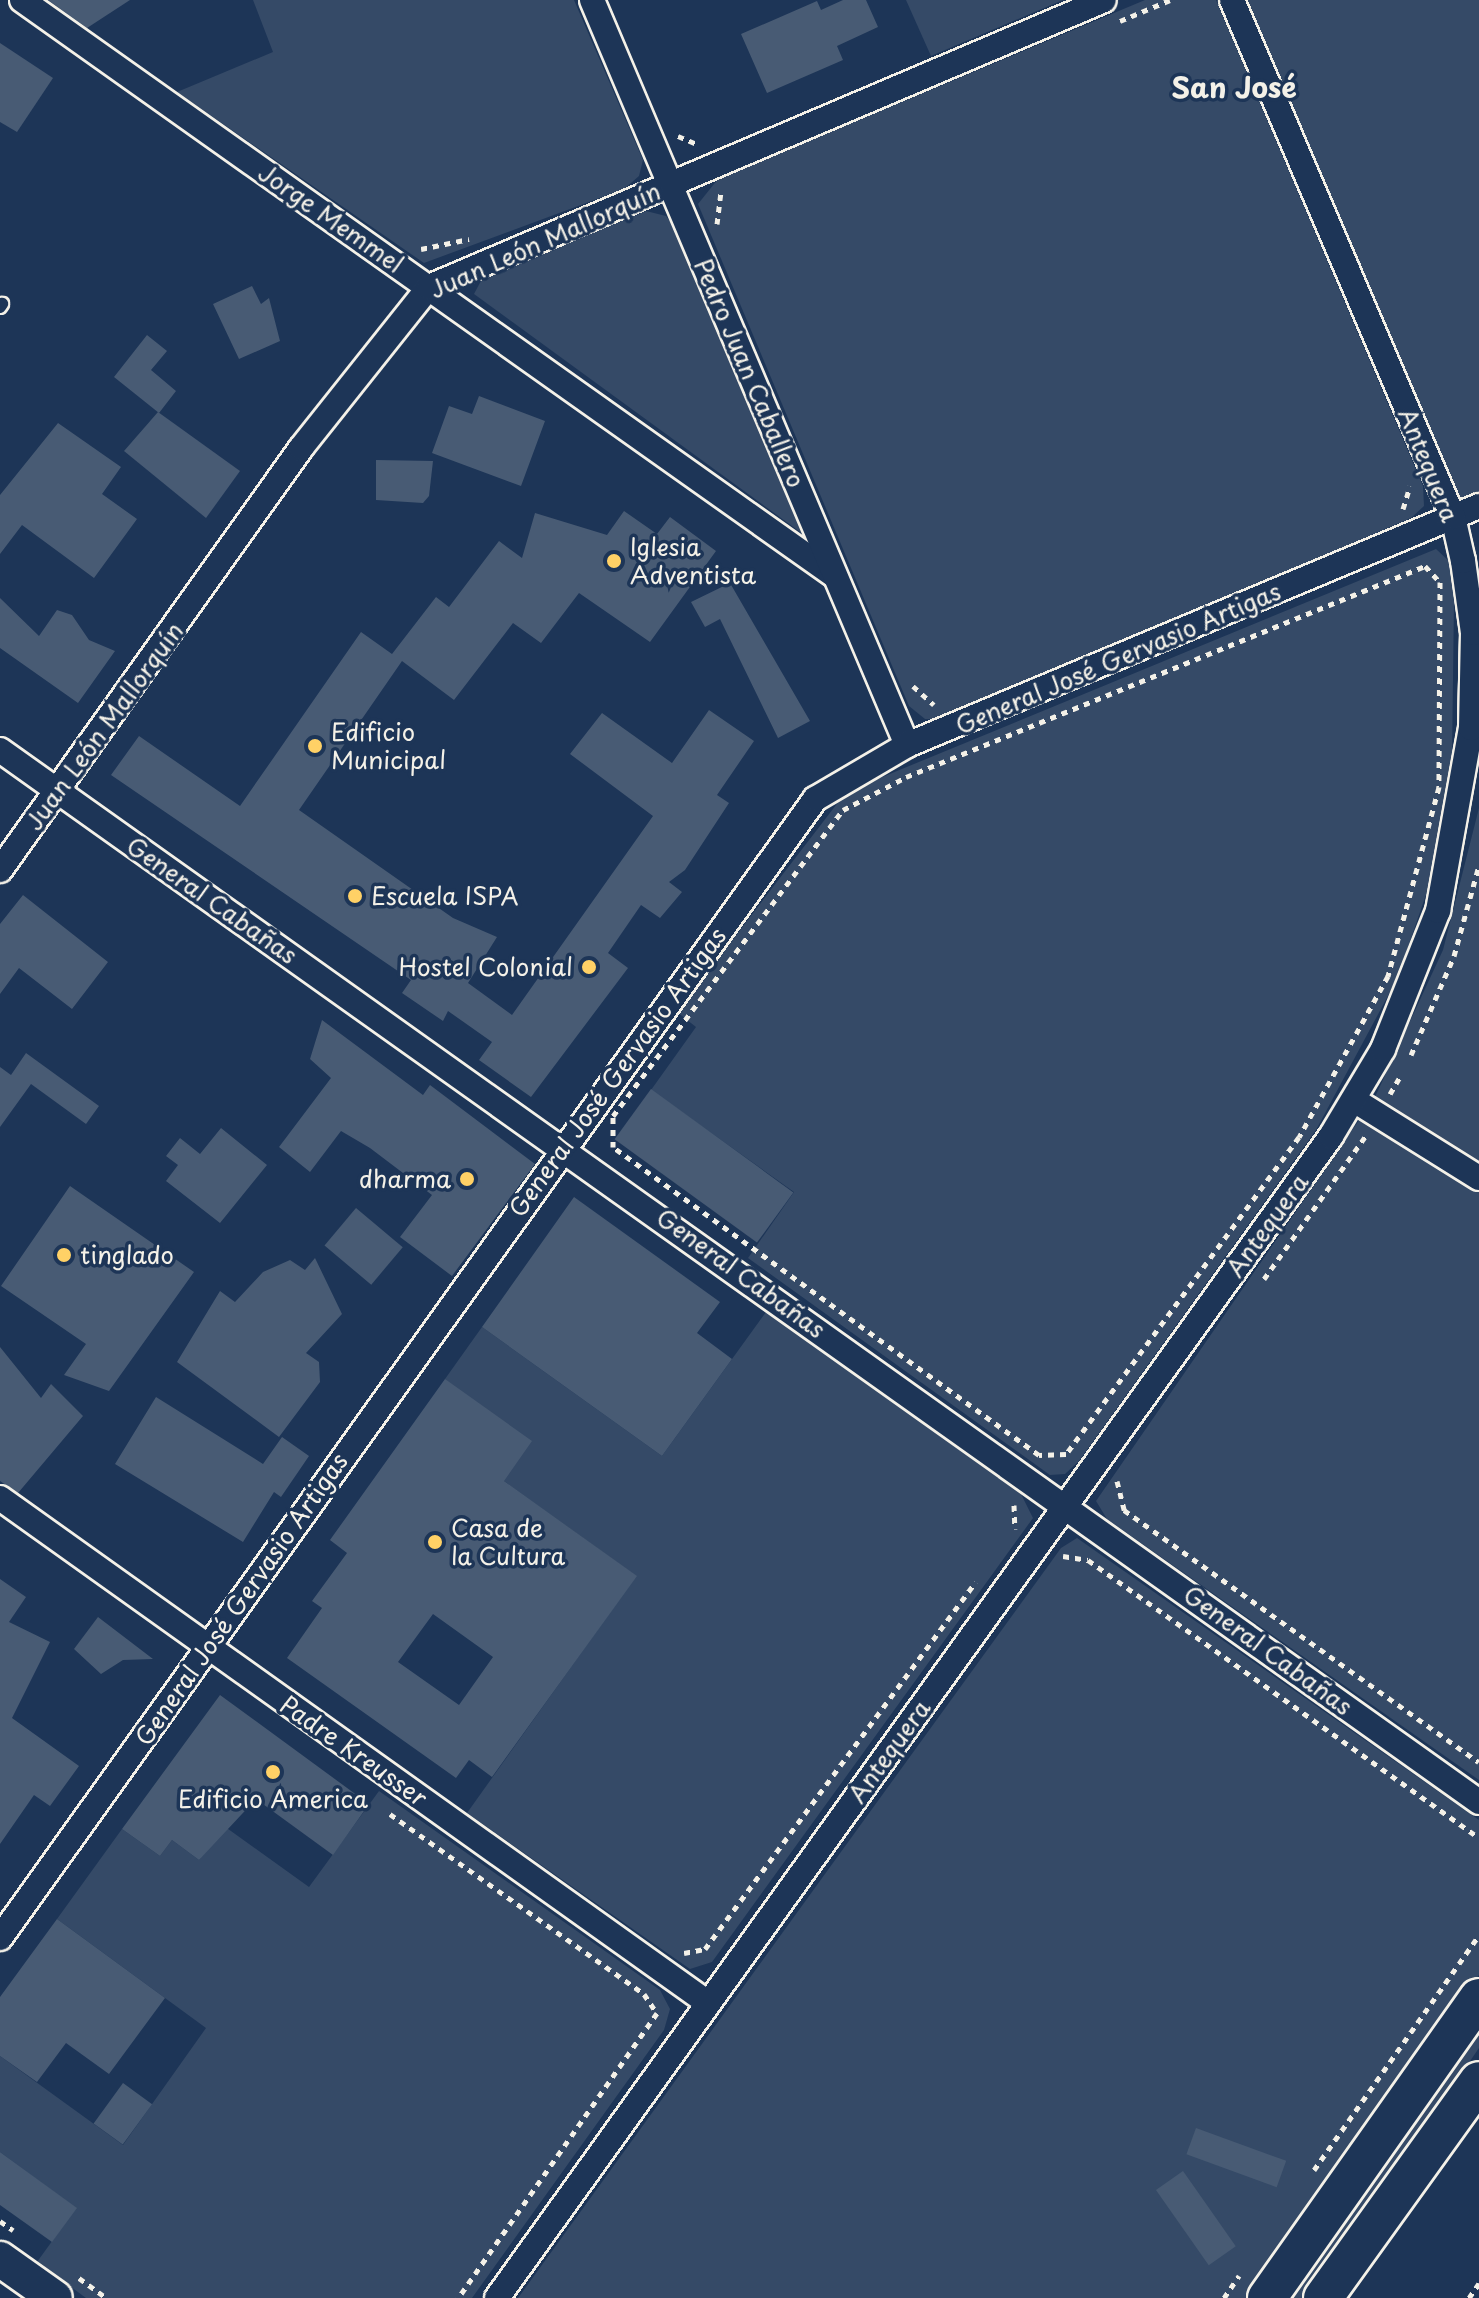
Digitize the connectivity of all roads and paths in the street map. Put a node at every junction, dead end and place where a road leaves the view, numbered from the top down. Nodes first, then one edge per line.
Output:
1 (22, 0) edge
2 (592, 0) edge
3 (1104, 0) edge
4 (1232, 0) edge
5 (672, 127) dead end
6 (706, 142) dead end
7 (670, 184) junction
8 (716, 222) dead end
9 (722, 236) dead end
10 (474, 237) dead end
11 (411, 244) dead end
12 (429, 287) junction
13 (1409, 482) dead end
14 (1479, 506) edge
15 (1396, 513) dead end
16 (1453, 517) junction
17 (835, 576) junction
18 (906, 672) dead end
19 (948, 704) dead end
20 (907, 745) junction
21 (0, 750) edge
22 (58, 792) junction
23 (1479, 865) edge
24 (0, 870) edge
25 (1354, 1100) junction
26 (1378, 1115) junction
27 (608, 1128) joint
28 (564, 1145) junction
29 (1479, 1178) edge
30 (1253, 1293) dead end
31 (1125, 1468) dead end
32 (1007, 1496) dead end
33 (0, 1498) edge
34 (1065, 1505) junction
35 (1005, 1542) dead end
36 (1088, 1560) dead end
37 (986, 1568) dead end
38 (208, 1646) junction
39 (1479, 1762) edge
40 (1479, 1802) edge
41 (390, 1814) dead end
42 (1479, 1838) edge
43 (1479, 1935) edge
44 (0, 1938) edge
45 (677, 1950) dead end
46 (1479, 1998) edge
47 (708, 2003) junction
48 (1479, 2081) edge
49 (1306, 2181) dead end
50 (0, 2259) edge
51 (1479, 2283) edge
52 (1254, 2285) edge
53 (55, 2298) edge
54 (458, 2298) edge
55 (497, 2298) edge
56 (1224, 2298) edge
57 (1323, 2298) edge
58 (1469, 2298) edge

1 - 12 street, Jorge Memmel
2 - 7 street, Pedro Juan Caballero
3 - 7 street, Juan León Mallorquín
4 - 16 street, Antequera
5 - 6 path
7 - 12 street, Juan León Mallorquín
7 - 17 street, Pedro Juan Caballero
8 - 9 path
10 - 11 path
12 - 17 street, Jorge Memmel
12 - 22 street, Juan León Mallorquín
13 - 15 path
14 - 16 street, General José Gervasio Artigas
16 - 20 street, General José Gervasio Artigas
16 - 25 street, Antequera
17 - 20 street, Pedro Juan Caballero
18 - 19 path
20 - 28 street, General José Gervasio Artigas
21 - 22 street, General Cabañas
22 - 24 street, Juan León Mallorquín
22 - 28 street, General Cabañas
23 - 26 path
25 - 26 street
25 - 34 street, Antequera
26 - 29 street
26 - 30 path
27 - 27 path
28 - 34 street, General Cabañas
28 - 38 street, General José Gervasio Artigas
31 - 39 path
32 - 35 path
33 - 38 street, Padre Kreusser
34 - 40 street, General Cabañas
34 - 47 street, Antequera
36 - 42 path
37 - 45 path
38 - 44 street, General José Gervasio Artigas
38 - 47 street, Padre Kreusser
41 - 54 path
43 - 49 path
46 - 52 main road
47 - 55 street, Antequera
48 - 57 main road
50 - 53 street
51 - 58 path
52 - 56 path

